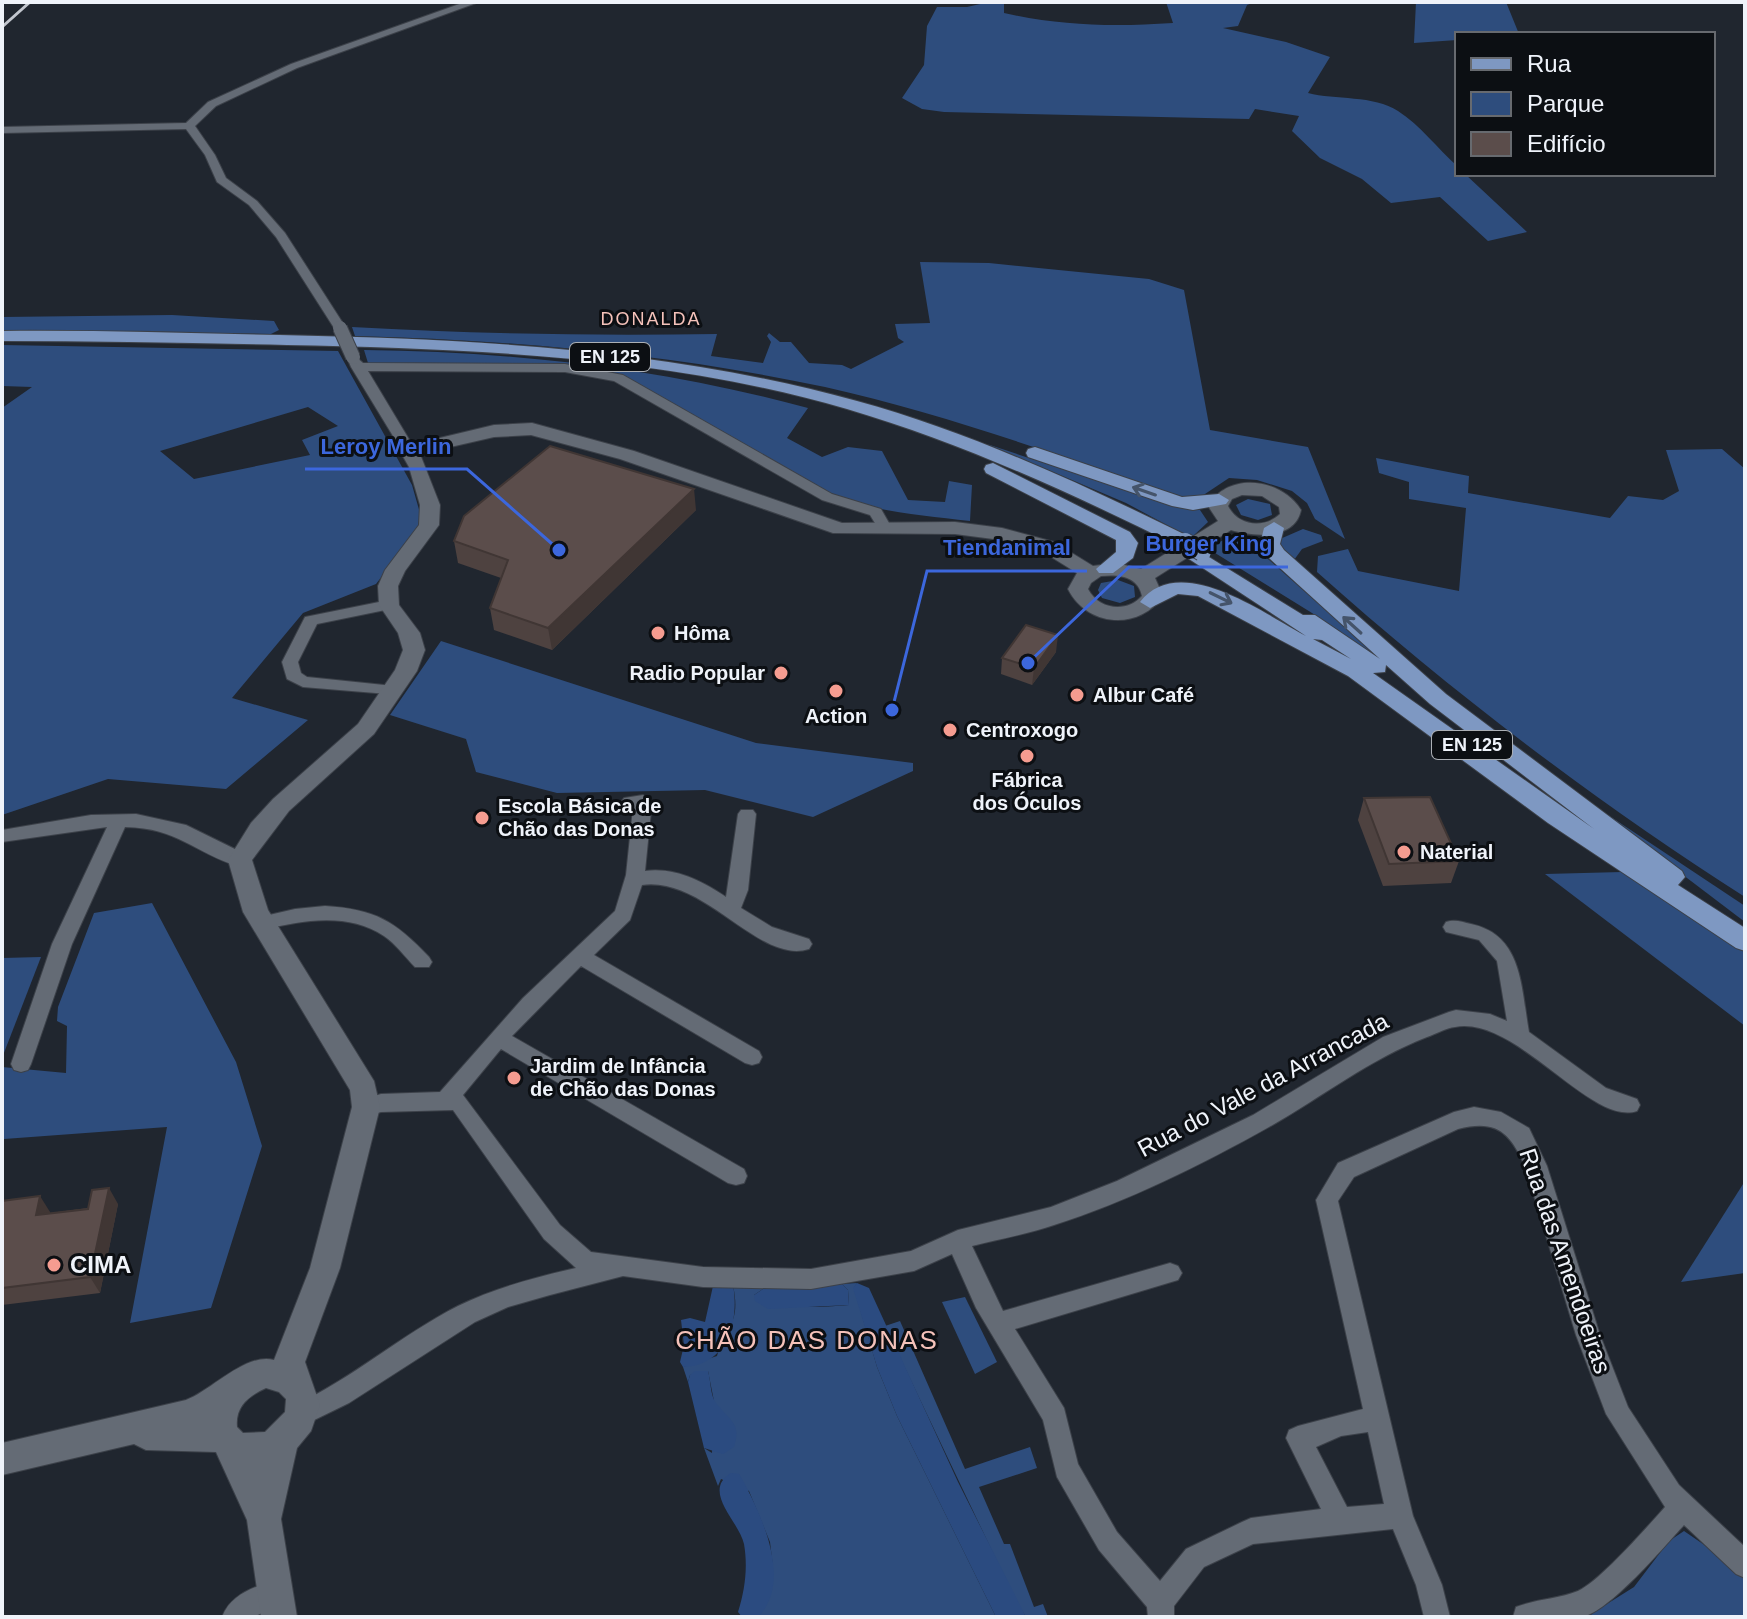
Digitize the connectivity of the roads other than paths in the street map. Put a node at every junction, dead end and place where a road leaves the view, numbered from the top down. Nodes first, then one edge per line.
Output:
1 (474, 2) edge
2 (189, 126) junction
3 (2, 130) edge
4 (2, 338) edge
5 (581, 353) junction
6 (356, 362) junction
7 (614, 363) junction
8 (409, 451) junction
9 (1219, 500) junction
10 (1231, 522) junction
11 (1274, 528) junction
12 (886, 530) junction
13 (1190, 549) junction
14 (1098, 571) junction
15 (1142, 577) junction
16 (1150, 602) junction
17 (389, 605) junction
18 (394, 691) junction
19 (630, 802) dead end
20 (747, 814) dead end
21 (118, 822) junction
22 (2, 836) edge
23 (240, 860) junction
24 (632, 880) junction
25 (730, 911) junction
26 (263, 923) junction
27 (1453, 927) dead end
28 (1745, 932) edge
29 (1745, 941) edge
30 (802, 944) dead end
31 (580, 956) junction
32 (422, 962) dead end
33 (1520, 1036) junction
34 (500, 1039) junction
35 (752, 1057) dead end
36 (21, 1064) dead end
37 (446, 1101) junction
38 (1629, 1105) dead end
39 (366, 1107) junction
40 (736, 1176) dead end
41 (958, 1240) junction
42 (621, 1268) junction
43 (1170, 1273) dead end
44 (309, 1307) junction
45 (998, 1324) junction
46 (240, 1385) junction
47 (294, 1405) junction
48 (1378, 1418) junction
49 (120, 1433) junction
50 (226, 1441) junction
51 (2, 1459) edge
52 (1683, 1507) junction
53 (1400, 1516) junction
54 (264, 1520) junction
55 (1340, 1521) junction
56 (1745, 1565) edge
57 (277, 1605) edge
58 (1160, 1610) edge
59 (235, 1617) edge
60 (1437, 1617) edge
61 (1526, 1617) edge

1 - 2 street
2 - 3 street
2 - 6 street, bridge
4 - 5 main road, EN 125
4 - 7 main road, EN 125
9 -> 5 main road
5 - 13 main road, EN 125
6 - 8 street
6 - 12 street
7 - 13 main road, EN 125
7 - 14 main road
8 - 12 street
8 - 17 street
9 - 10 street
9 - 11 street
10 - 11 street
10 - 15 street
28 -> 11 main road
12 - 14 street
13 - 28 main road, EN 125
13 - 29 main road, EN 125
14 - 15 street
14 - 16 street
15 - 16 street
16 -> 29 main road
17 - 18 street
17 - 18 street
18 - 23 street
19 - 24 street
20 - 25 street
21 - 22 street
21 - 23 street
21 - 36 street
23 - 26 street
24 - 25 street
24 - 31 street
25 - 30 street
26 - 32 street
26 - 39 street
27 - 33 street
31 - 34 street
31 - 35 street
33 - 38 street, Rua do Vale da Arrancada
33 - 41 street, Rua do Vale da Arrancada
34 - 37 street
34 - 40 street
37 - 39 street
37 - 42 street, Rua do Vale da Arrancada
39 - 44 street
41 - 42 street, Rua do Vale da Arrancada
41 - 45 street
42 - 47 street
43 - 45 street
44 - 46 street
44 - 47 street
45 - 58 street
46 - 47 street
46 - 49 street
46 - 50 street
47 - 50 street
47 - 54 street
48 - 52 street, Rua das Amendoeiras
48 - 53 street, Rua das Amendoeiras
48 - 55 street
49 - 50 street
49 - 51 street
50 - 54 street
52 - 56 street, Rua das Amendoeiras
52 - 61 street
53 - 55 street
53 - 60 street, Rua das Amendoeiras
54 - 57 street
55 - 58 street
57 - 59 street

